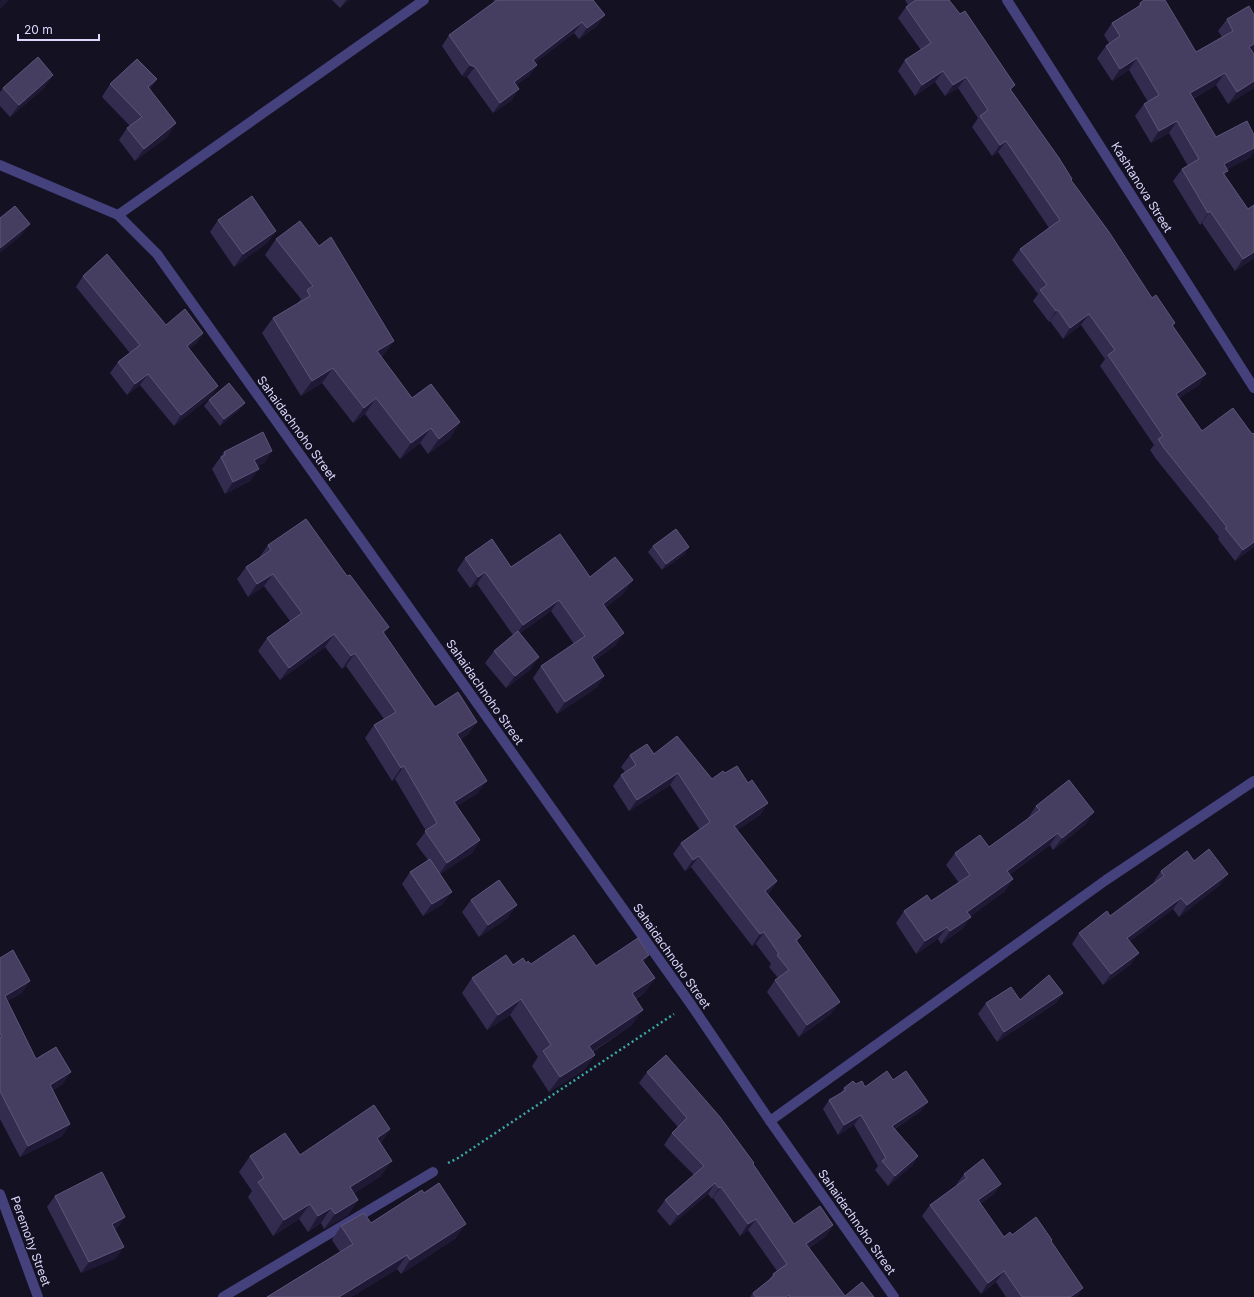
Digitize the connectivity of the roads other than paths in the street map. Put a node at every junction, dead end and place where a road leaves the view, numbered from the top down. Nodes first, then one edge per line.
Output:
1 (424, 0) edge
2 (1007, 0) edge
3 (0, 165) edge
4 (118, 215) junction
5 (1254, 388) edge
6 (1254, 781) edge
7 (770, 1121) junction
8 (433, 1172) road end
9 (0, 1194) edge
10 (38, 1297) edge
11 (222, 1297) edge
12 (894, 1297) edge

1 - 4 street
2 - 5 street, Kashtanova Street
3 - 4 street, Sahaidachnoho Street
4 - 7 street, Sahaidachnoho Street
6 - 7 street
7 - 12 street, Sahaidachnoho Street
8 - 11 street
9 - 10 street, Peremohy Street

